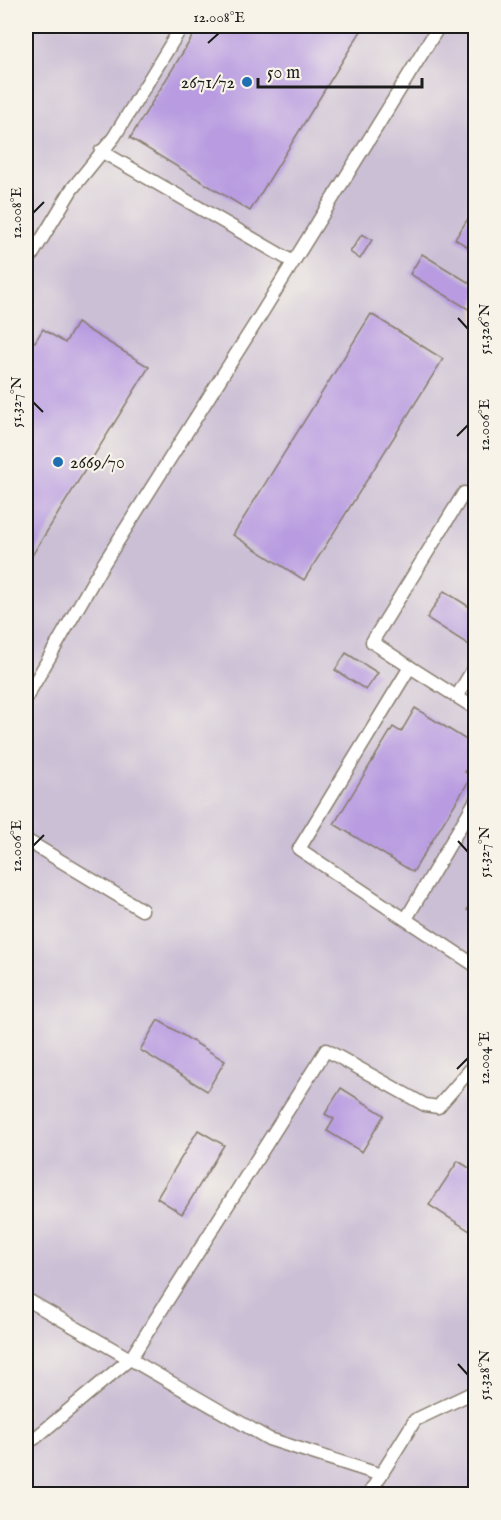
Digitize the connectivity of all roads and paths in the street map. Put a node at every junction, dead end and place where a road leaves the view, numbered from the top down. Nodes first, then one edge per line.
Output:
1 (182, 26) edge
2 (439, 26) edge
3 (101, 151) junction
4 (293, 262) junction
5 (26, 265) edge
6 (476, 500) edge
7 (476, 664) edge
8 (410, 667) junction
9 (457, 696) junction
10 (26, 698) edge
11 (476, 709) edge
12 (476, 800) edge
13 (26, 842) edge
14 (142, 910) dead end
15 (406, 919) junction
16 (476, 966) edge
17 (476, 1063) edge
18 (26, 1299) edge
19 (130, 1358) junction
20 (476, 1391) edge
21 (26, 1431) edge
22 (381, 1475) junction
23 (369, 1494) edge

1 - 3 lane
2 - 4 lane
3 - 4 lane
3 - 5 lane
4 - 10 lane
6 - 8 lane
7 - 9 lane
8 - 9 lane
8 - 15 lane
9 - 11 lane
12 - 15 lane
13 - 14 lane
15 - 16 lane
17 - 19 lane
18 - 19 lane
19 - 21 lane
19 - 22 lane
20 - 22 lane
22 - 23 lane

